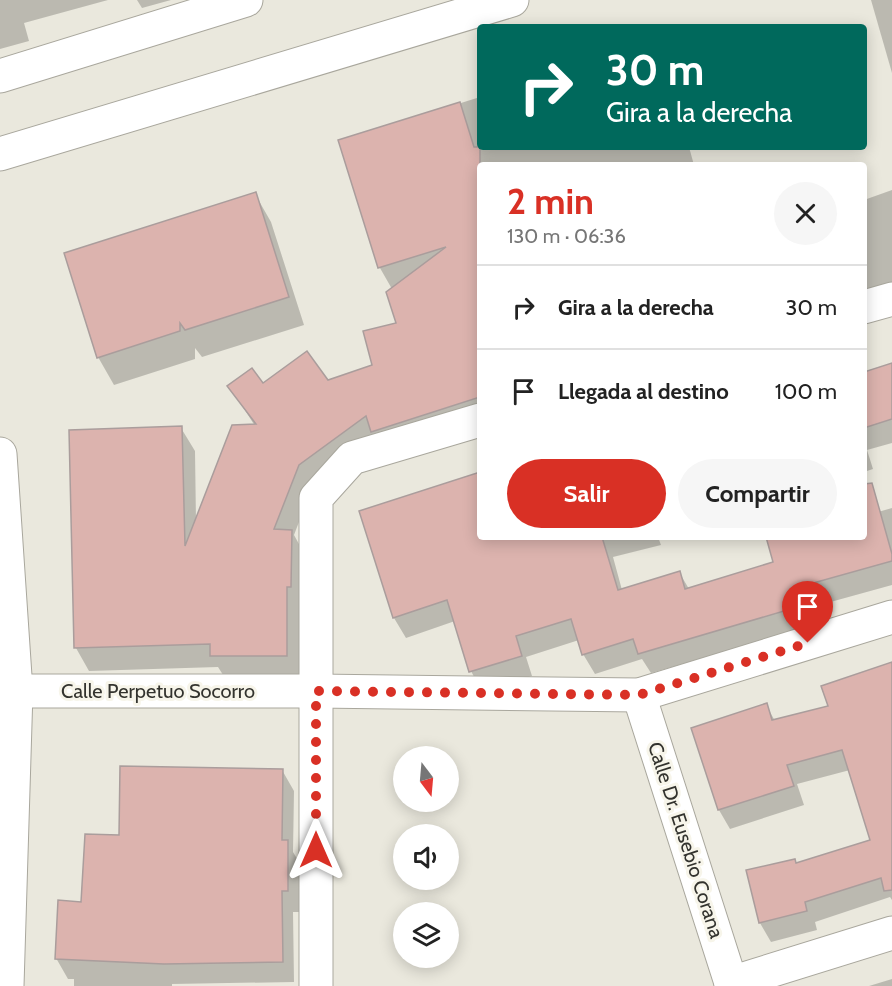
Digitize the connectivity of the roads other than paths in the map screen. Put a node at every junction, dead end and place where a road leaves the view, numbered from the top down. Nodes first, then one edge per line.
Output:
1 (246, 0) edge
2 (512, 0) edge
3 (0, 76) edge
4 (0, 154) edge
5 (892, 299) edge
6 (867, 306) edge
7 (477, 421) edge
8 (0, 454) edge
9 (892, 617) edge
10 (8, 691) edge
11 (316, 691) junction
12 (639, 695) junction
13 (892, 933) edge
14 (731, 985) edge
15 (7, 986) edge
16 (315, 986) edge

1 - 3 street
2 - 4 street
5 - 6 street
7 - 11 street
8 - 10 street
9 - 12 street, Calle Perpetuo Socorro
10 - 11 street, Calle Perpetuo Socorro
10 - 15 street
11 - 12 street, Calle Perpetuo Socorro
11 - 16 street
12 - 14 street, Calle Dr. Eusebio Corana
13 - 14 street

